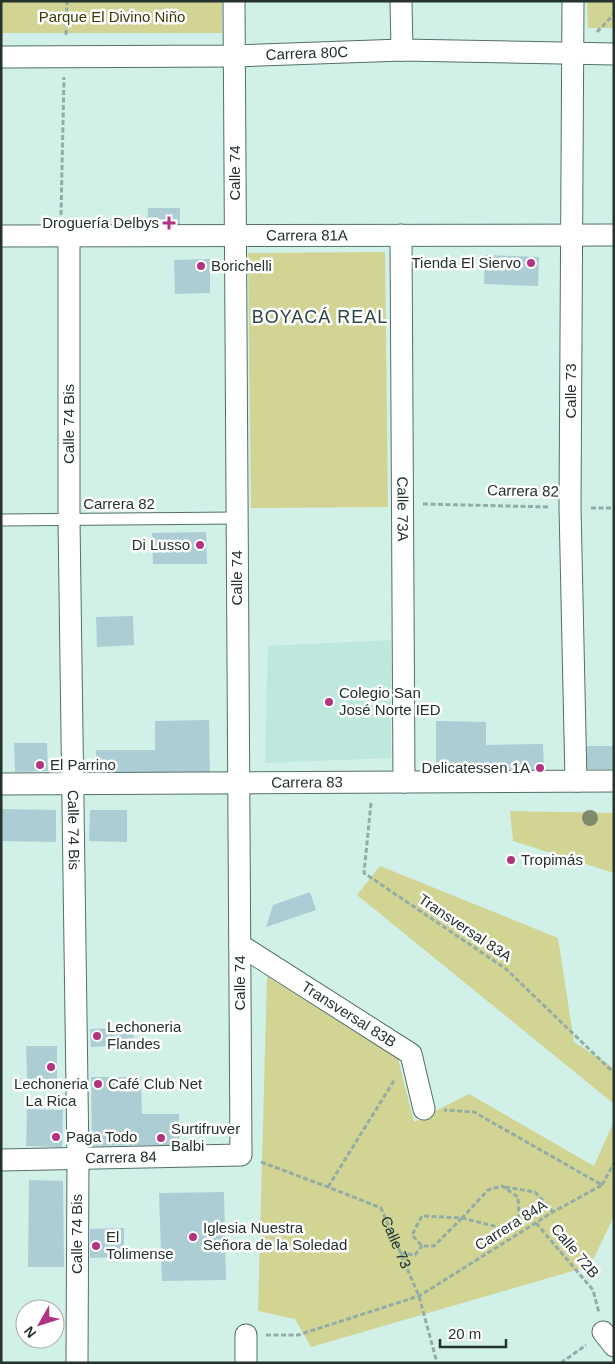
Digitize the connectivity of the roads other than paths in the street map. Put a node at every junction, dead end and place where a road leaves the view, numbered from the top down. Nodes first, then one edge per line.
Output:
1 (234, 1) edge
2 (402, 1) edge
3 (572, 1) edge
4 (402, 50) junction
5 (572, 54) junction
6 (614, 54) edge
7 (235, 56) junction
8 (1, 57) edge
9 (614, 234) edge
10 (401, 235) junction
11 (571, 235) junction
12 (1, 236) edge
13 (65, 236) junction
14 (235, 236) junction
15 (237, 518) junction
16 (1, 520) edge
17 (70, 520) junction
18 (576, 781) junction
19 (614, 781) edge
20 (404, 782) junction
21 (239, 783) junction
22 (1, 784) edge
23 (74, 784) junction
24 (240, 944) junction
25 (424, 1109) road end
26 (242, 1155) joint
27 (78, 1159) junction
28 (1, 1160) edge
29 (246, 1335) road end
30 (77, 1363) edge
31 (246, 1363) edge

1 - 7 street, Calle 74
2 - 4 street
3 - 5 street, Calle 73
4 - 5 street, Carrera 80C
4 - 7 street, Carrera 80C
5 - 6 street, Carrera 80C
5 - 11 street, Calle 73
7 - 8 street, Carrera 80C
7 - 14 street, Calle 74
9 - 11 street, Carrera 81A
10 - 11 street, Carrera 81A
10 - 14 street, Carrera 81A
10 - 20 street, Calle 73A
11 - 18 street, Calle 73
12 - 13 street, Carrera 81A
13 - 14 street, Carrera 81A
13 - 17 street, Calle 74 Bis
14 - 15 street, Calle 74
15 - 17 lane, Carrera 82
15 - 21 street, Calle 74
16 - 17 lane, Carrera 82
17 - 23 street, Calle 74 Bis
18 - 19 street, Carrera 83
18 - 20 street, Carrera 83
20 - 21 street, Carrera 83
21 - 23 street, Carrera 83
21 - 24 street, Calle 74
22 - 23 street, Carrera 83
23 - 27 street, Calle 74 Bis
24 - 25 street, Transversal 83B
24 - 26 street, Calle 74
26 - 27 street, Carrera 84
27 - 28 street, Carrera 84
27 - 30 street, Calle 74 Bis
29 - 31 street

